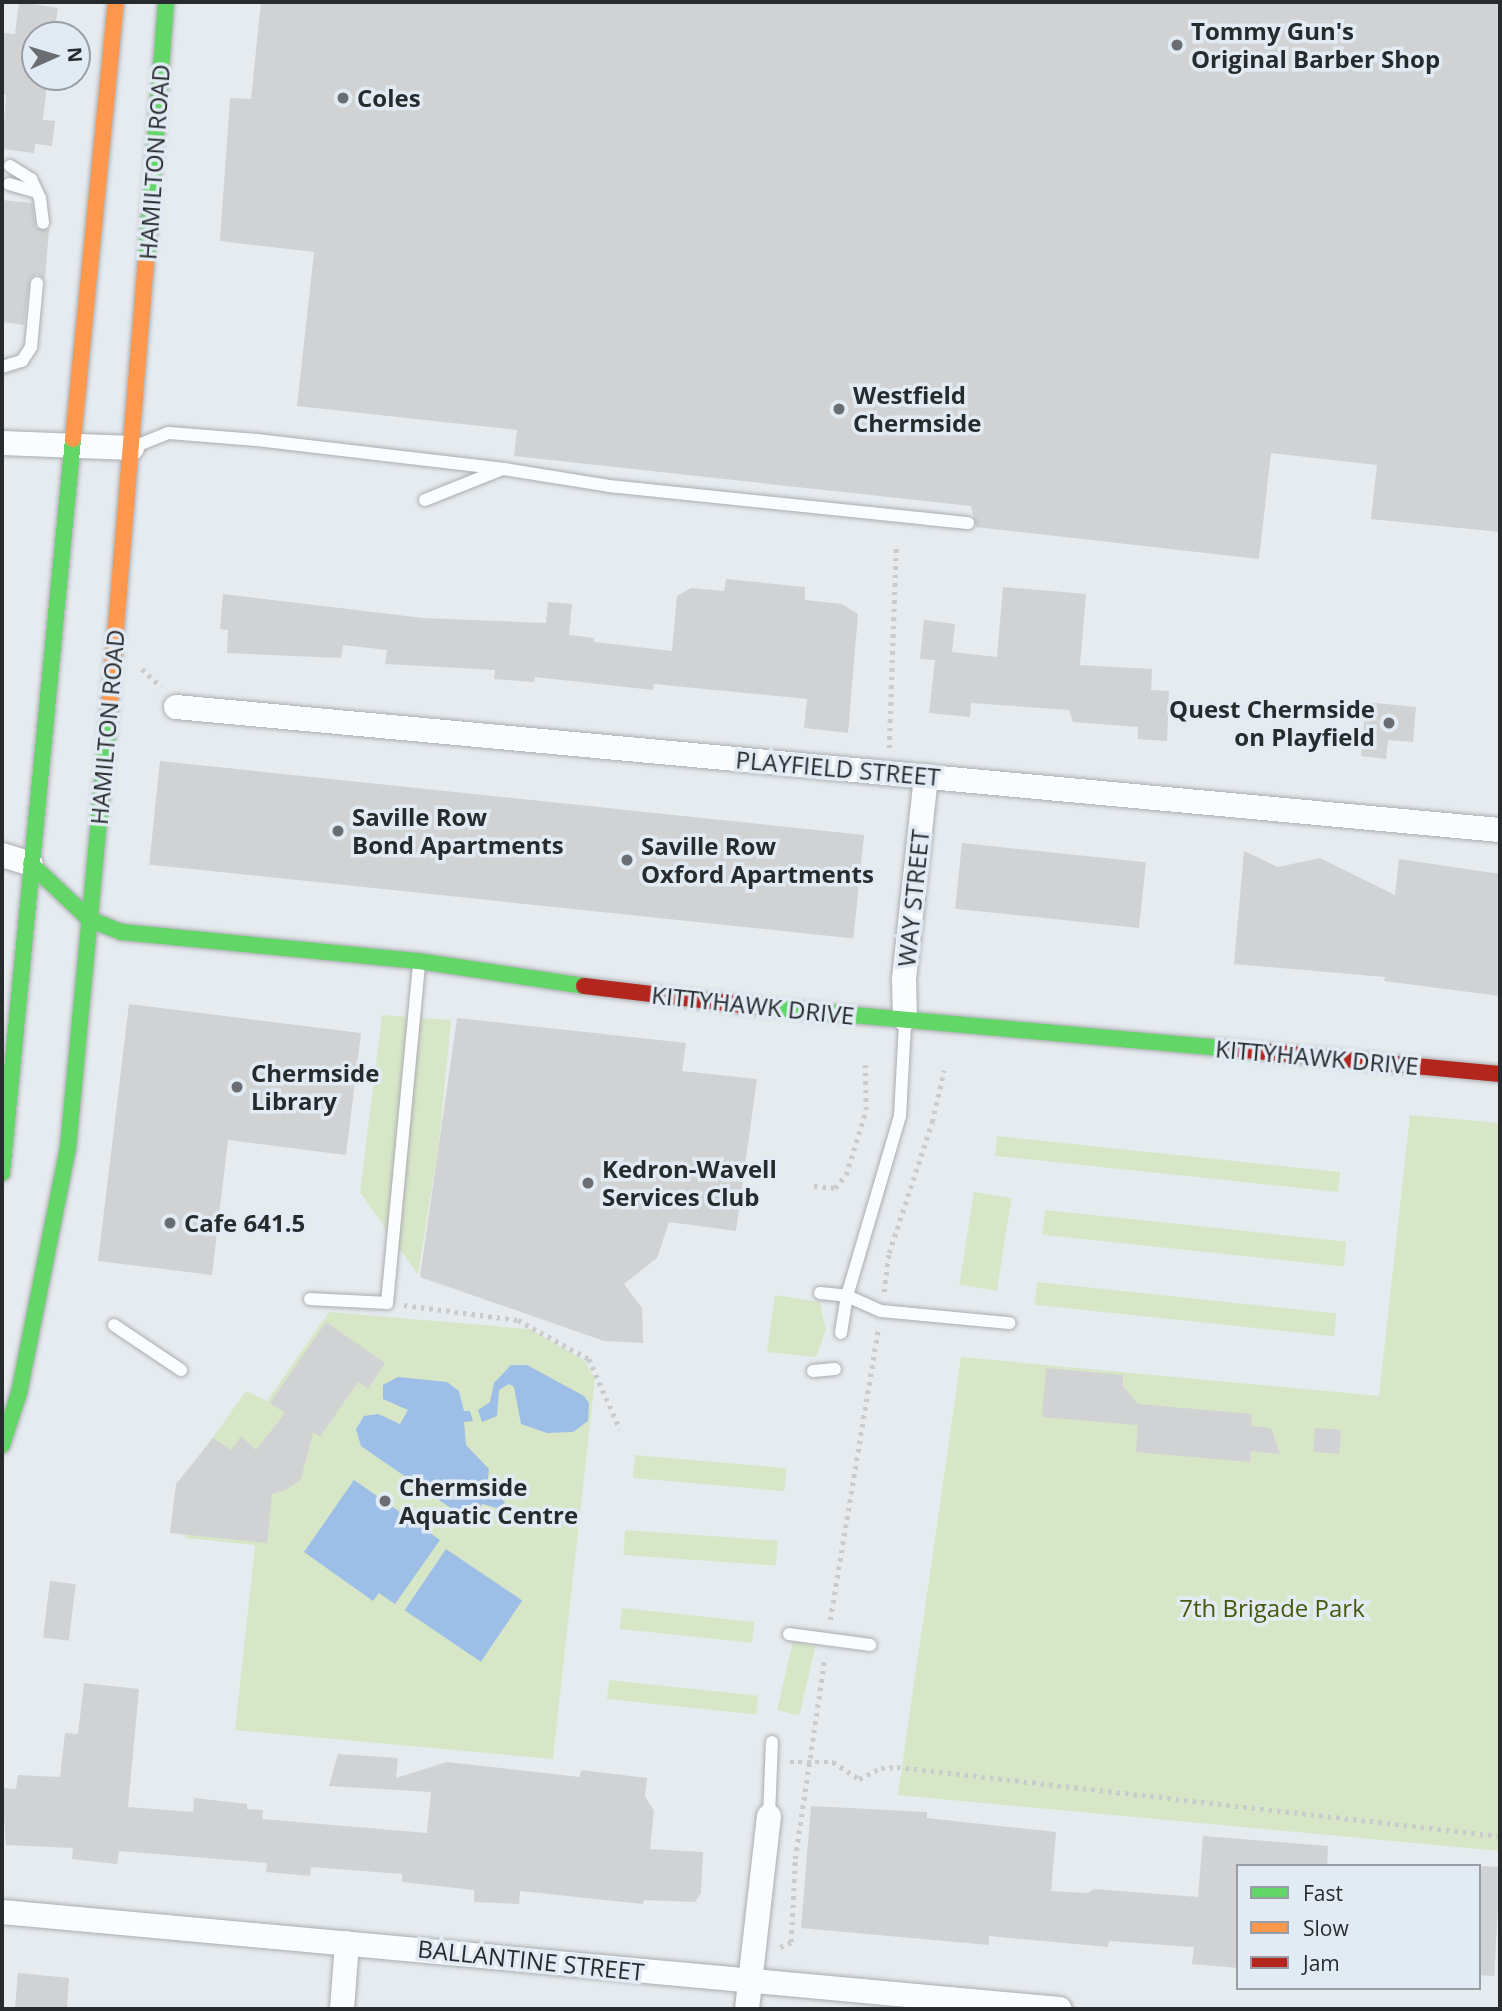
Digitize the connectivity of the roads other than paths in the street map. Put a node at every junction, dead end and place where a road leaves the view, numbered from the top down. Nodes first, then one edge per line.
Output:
1 (116, 2) edge
2 (166, 2) edge
3 (10, 166) dead end
4 (9, 184) dead end
5 (37, 192) junction
6 (43, 223) dead end
7 (37, 283) dead end
8 (2, 367) edge
9 (2, 443) edge
10 (72, 447) junction
11 (132, 448) junction
12 (504, 469) junction
13 (425, 499) dead end
14 (968, 523) dead end
15 (176, 707) road end
16 (926, 776) junction
17 (1500, 830) edge
18 (2, 855) edge
19 (31, 864) junction
20 (89, 919) junction
21 (419, 961) junction
22 (905, 1019) junction
23 (1500, 1074) edge
24 (2, 1172) edge
25 (820, 1293) dead end
26 (847, 1296) junction
27 (310, 1299) dead end
28 (1009, 1323) dead end
29 (114, 1325) dead end
30 (841, 1333) dead end
31 (181, 1370) dead end
32 (835, 1370) dead end
33 (813, 1371) dead end
34 (2, 1445) edge
35 (789, 1634) dead end
36 (870, 1645) dead end
37 (772, 1742) dead end
38 (769, 1816) joint
39 (2, 1912) edge
40 (347, 1942) junction
41 (750, 1981) junction
42 (342, 2009) edge
43 (747, 2009) edge
44 (1059, 2009) edge

1 - 10 main road
2 - 11 main road, HAMILTON ROAD
3 - 5 lane
4 - 5 lane
5 - 6 lane
7 - 8 lane
9 - 10 street
10 - 11 street
10 - 19 main road
11 - 12 lane
11 - 20 main road, HAMILTON ROAD
12 - 13 lane
12 - 14 lane
15 - 16 street, PLAYFIELD STREET
16 - 17 street, PLAYFIELD STREET
16 - 22 street, WAY STREET
18 - 19 street
19 - 20 main road, KITTYHAWK DRIVE
19 - 24 main road
20 - 21 main road, KITTYHAWK DRIVE
20 - 34 main road, HAMILTON ROAD
21 - 22 main road, KITTYHAWK DRIVE
21 - 27 lane
22 - 23 main road, KITTYHAWK DRIVE
22 - 26 lane
25 - 26 lane
26 - 28 lane
26 - 30 lane
29 - 31 lane
32 - 33 lane
35 - 36 lane
37 - 38 lane
38 - 41 street
39 - 40 street, BALLANTINE STREET
40 - 41 street, BALLANTINE STREET
40 - 42 street
41 - 43 street
41 - 44 street, BALLANTINE STREET

